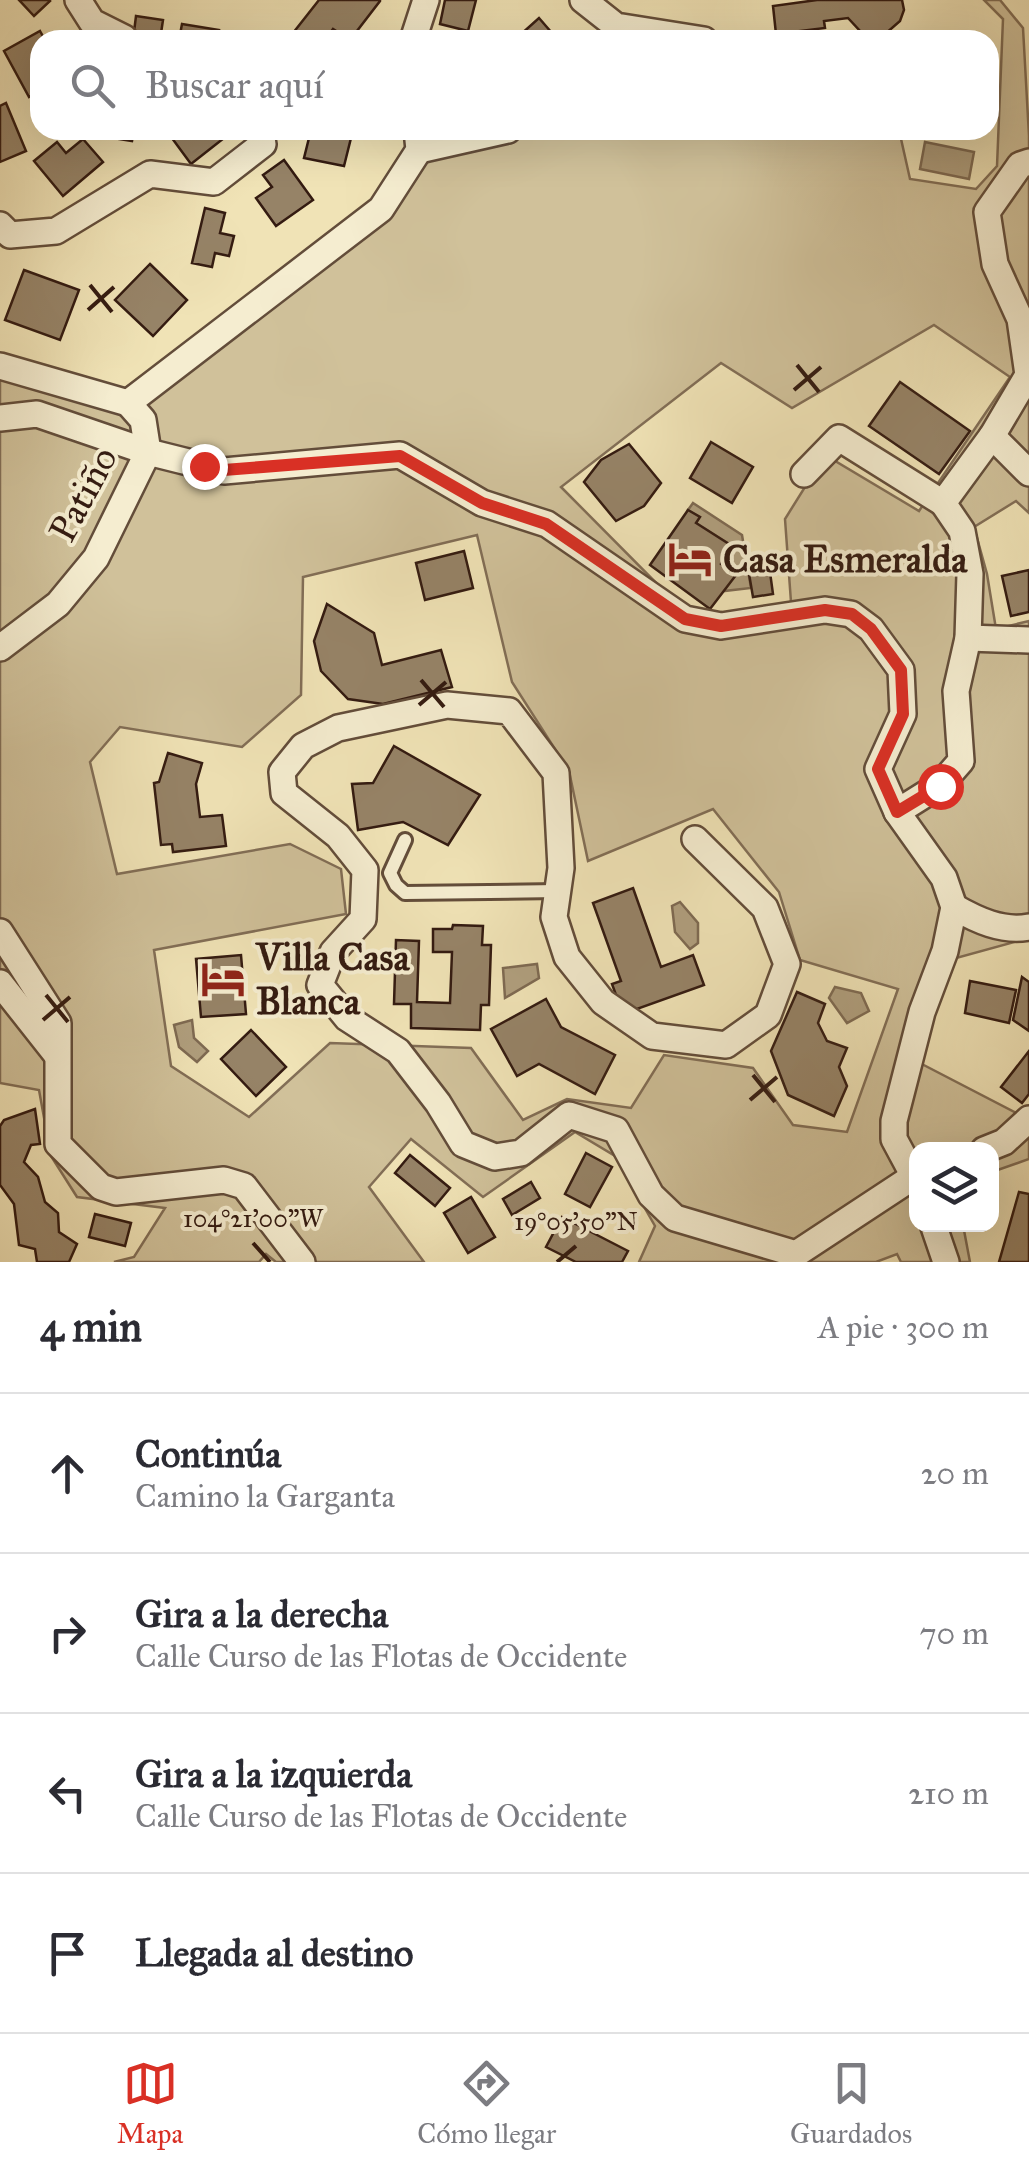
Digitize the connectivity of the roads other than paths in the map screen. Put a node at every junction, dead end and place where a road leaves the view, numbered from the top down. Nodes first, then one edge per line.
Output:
1 (78, 0) edge
2 (426, 0) edge
3 (583, 0) edge
4 (108, 30) edge
5 (417, 30) edge
6 (641, 30) edge
7 (418, 140) edge
8 (263, 144) dead end
9 (1029, 162) edge
10 (0, 225) edge
11 (0, 366) edge
12 (128, 403) junction
13 (0, 418) edge
14 (992, 436) junction
15 (148, 452) junction
16 (1029, 473) edge
17 (804, 474) dead end
18 (943, 503) junction
19 (968, 638) junction
20 (1029, 640) edge
21 (0, 648) edge
22 (897, 812) junction
23 (695, 839) dead end
24 (405, 840) dead end
25 (558, 891) junction
26 (954, 907) junction
27 (1029, 927) edge
28 (0, 932) edge
29 (0, 983) edge
30 (56, 1054) junction
31 (1029, 1119) edge
32 (999, 1144) edge
33 (909, 1165) edge
34 (909, 1181) edge
35 (935, 1232) edge
36 (302, 1262) edge
37 (946, 1262) edge

1 - 4 street
2 - 5 street
3 - 6 street
7 - 12 street
8 - 10 street
9 - 14 street
11 - 12 street
12 - 15 street, Patiño
13 - 15 street
14 - 16 street
14 - 18 street
15 - 21 street, Patiño
15 - 22 street
17 - 18 street
18 - 19 street
19 - 20 street
19 - 22 street
22 - 26 street
23 - 25 street
24 - 25 lane
25 - 34 street
26 - 27 street
26 - 33 street
28 - 30 street
29 - 30 street
30 - 36 street
31 - 32 street
35 - 37 street

